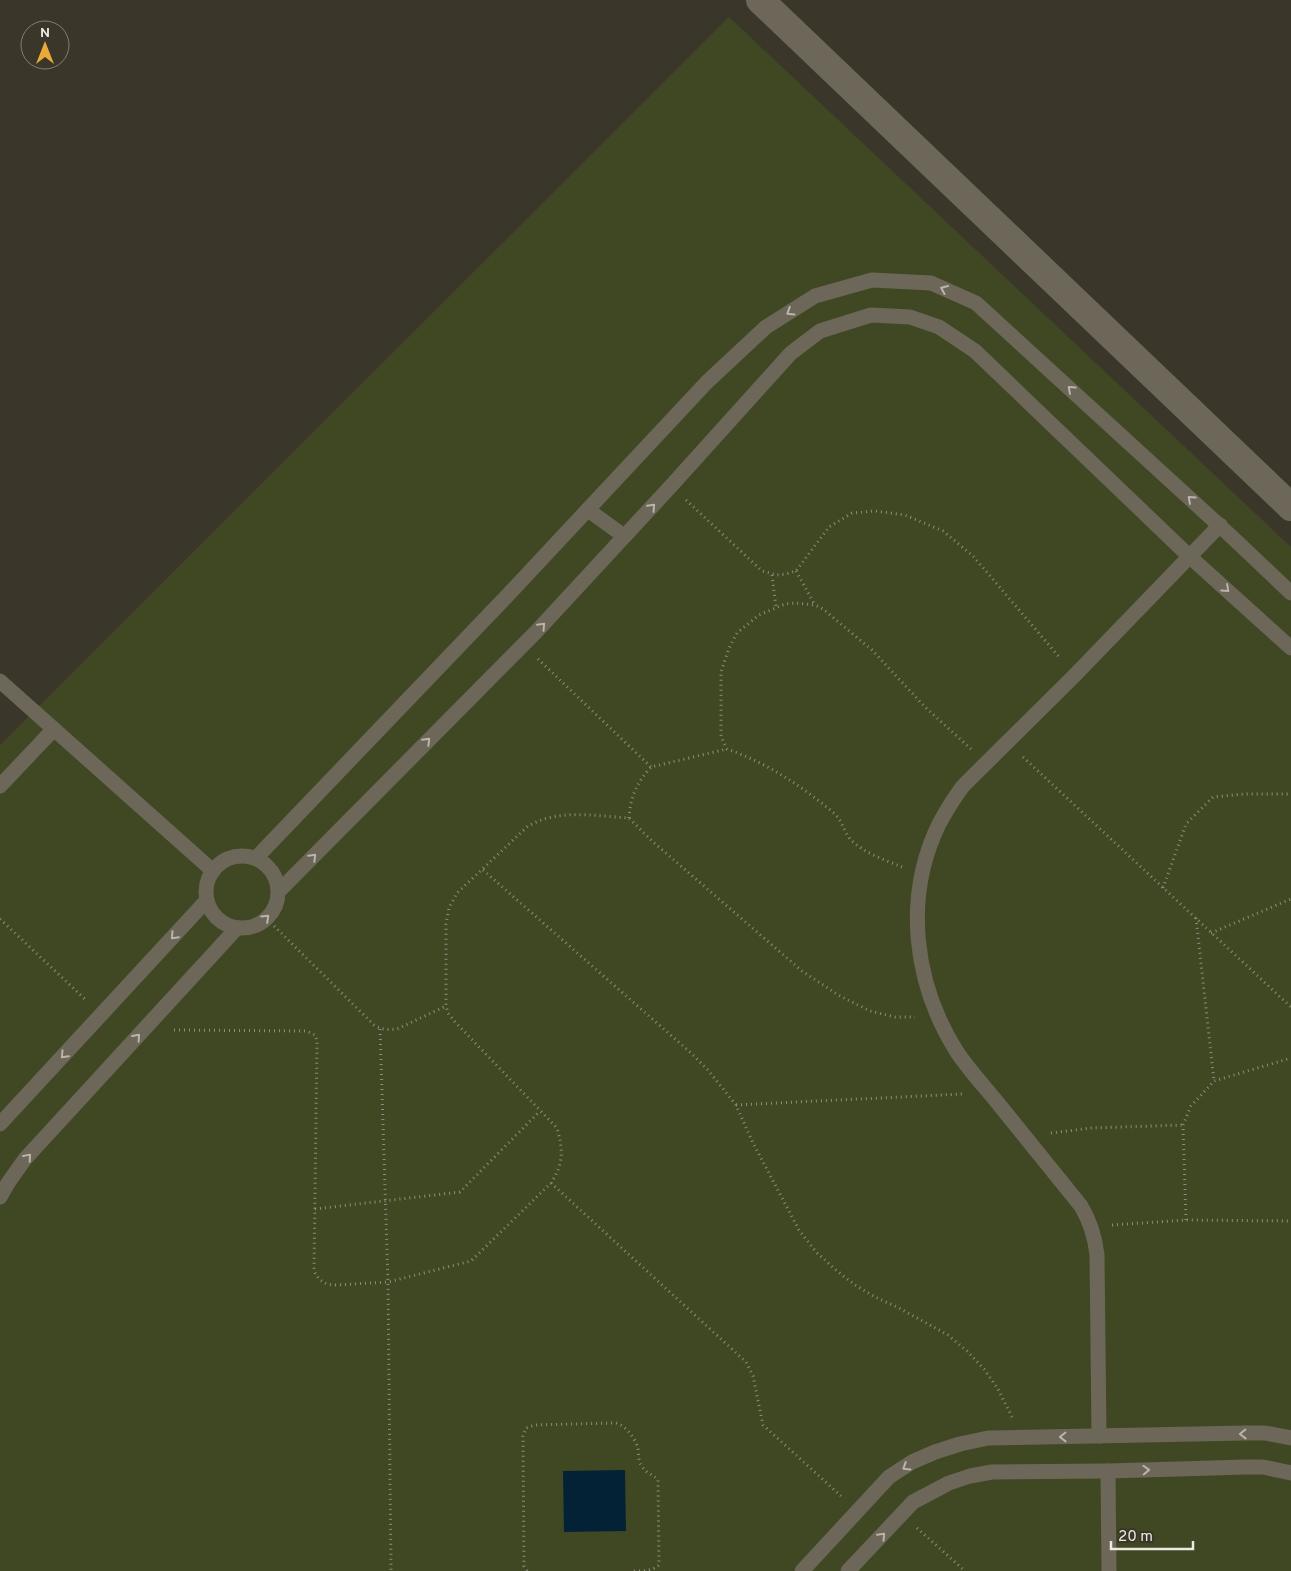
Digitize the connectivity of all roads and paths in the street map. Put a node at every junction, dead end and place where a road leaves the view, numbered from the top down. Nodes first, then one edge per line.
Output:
1 (760, 0) edge
2 (671, 486) junction
3 (1291, 507) edge
4 (588, 510) junction
5 (1220, 526) junction
6 (624, 536) junction
7 (1190, 556) junction
8 (796, 571) junction
9 (772, 575) junction
10 (1291, 593) edge
11 (814, 606) junction
12 (776, 607) junction
13 (523, 645) junction
14 (1291, 648) edge
15 (1075, 675) junction
16 (0, 681) edge
17 (54, 729) junction
18 (1007, 742) junction
19 (727, 748) junction
20 (987, 762) junction
21 (651, 767) junction
22 (0, 786) edge
23 (1291, 794) edge
24 (629, 818) junction
25 (256, 858) junction
26 (482, 870) junction
27 (213, 871) junction
28 (922, 876) junction
29 (1163, 888) junction
30 (279, 891) junction
31 (1291, 899) edge
32 (207, 900) junction
33 (1196, 918) junction
34 (0, 919) edge
35 (266, 919) junction
36 (237, 928) junction
37 (1211, 932) junction
38 (446, 1006) junction
39 (1291, 1007) edge
40 (101, 1014) junction
41 (938, 1017) junction
42 (144, 1029) junction
43 (380, 1029) junction
44 (1291, 1058) edge
45 (1214, 1081) junction
46 (990, 1093) junction
47 (736, 1105) junction
48 (540, 1111) junction
49 (0, 1124) edge
50 (1183, 1125) junction
51 (1025, 1137) junction
52 (551, 1183) junction
53 (0, 1197) edge
54 (385, 1201) junction
55 (315, 1209) junction
56 (1186, 1220) junction
57 (1291, 1220) edge
58 (1091, 1227) junction
59 (388, 1282) junction
60 (1099, 1436) junction
61 (1018, 1438) junction
62 (1291, 1438) edge
63 (1108, 1471) junction
64 (1291, 1473) edge
65 (858, 1511) junction
66 (902, 1514) junction
67 (391, 1571) edge
68 (527, 1571) edge
69 (633, 1571) edge
70 (802, 1571) edge
71 (848, 1571) edge
72 (965, 1571) edge
73 (1109, 1571) edge

1 - 3 street
6 -> 2 lane
2 - 7 lane
2 - 9 path
5 -> 4 lane
4 - 6 lane
4 - 25 lane
5 - 7 lane
5 - 10 lane
13 -> 6 lane
7 -> 14 lane
7 - 15 lane
8 - 9 path
8 - 11 path
8 - 15 path
9 - 12 path
11 - 12 path
11 - 20 path
12 - 19 path
13 - 21 path
30 -> 13 lane
15 - 18 lane
16 - 17 lane
17 - 22 lane
17 - 27 lane
18 - 20 lane
18 - 29 path
19 - 21 path
19 - 28 path
20 - 28 lane
21 - 24 path
23 - 29 path
24 - 26 path
24 - 41 path
25 - 27 lane
25 - 30 lane
26 - 38 path
26 - 47 path
27 - 32 lane
28 - 41 lane
29 - 33 path
35 -> 30 lane
31 - 37 path
32 - 36 lane
32 -> 40 lane
33 - 37 path
33 - 45 path
34 - 40 path
35 - 36 lane
35 - 43 path
36 - 42 lane
37 - 39 path
38 - 43 path
38 - 48 path
40 -> 49 lane
41 - 46 lane
53 -> 42 lane
42 - 55 path
43 - 54 path
44 - 45 path
45 - 50 path
46 - 47 path
46 - 51 lane
47 - 61 path
48 - 52 path
48 - 54 path
50 - 51 path
50 - 56 path
51 - 58 lane
52 - 59 path
52 - 65 path
54 - 55 path
54 - 59 path
55 - 59 path
56 - 57 path
56 - 58 path
58 - 60 lane
59 - 67 path
60 -> 61 lane
62 -> 60 lane
61 -> 65 lane
63 -> 64 lane
63 - 66 lane
63 - 73 lane
65 - 70 lane
71 -> 66 lane
66 - 72 path
68 - 69 path

